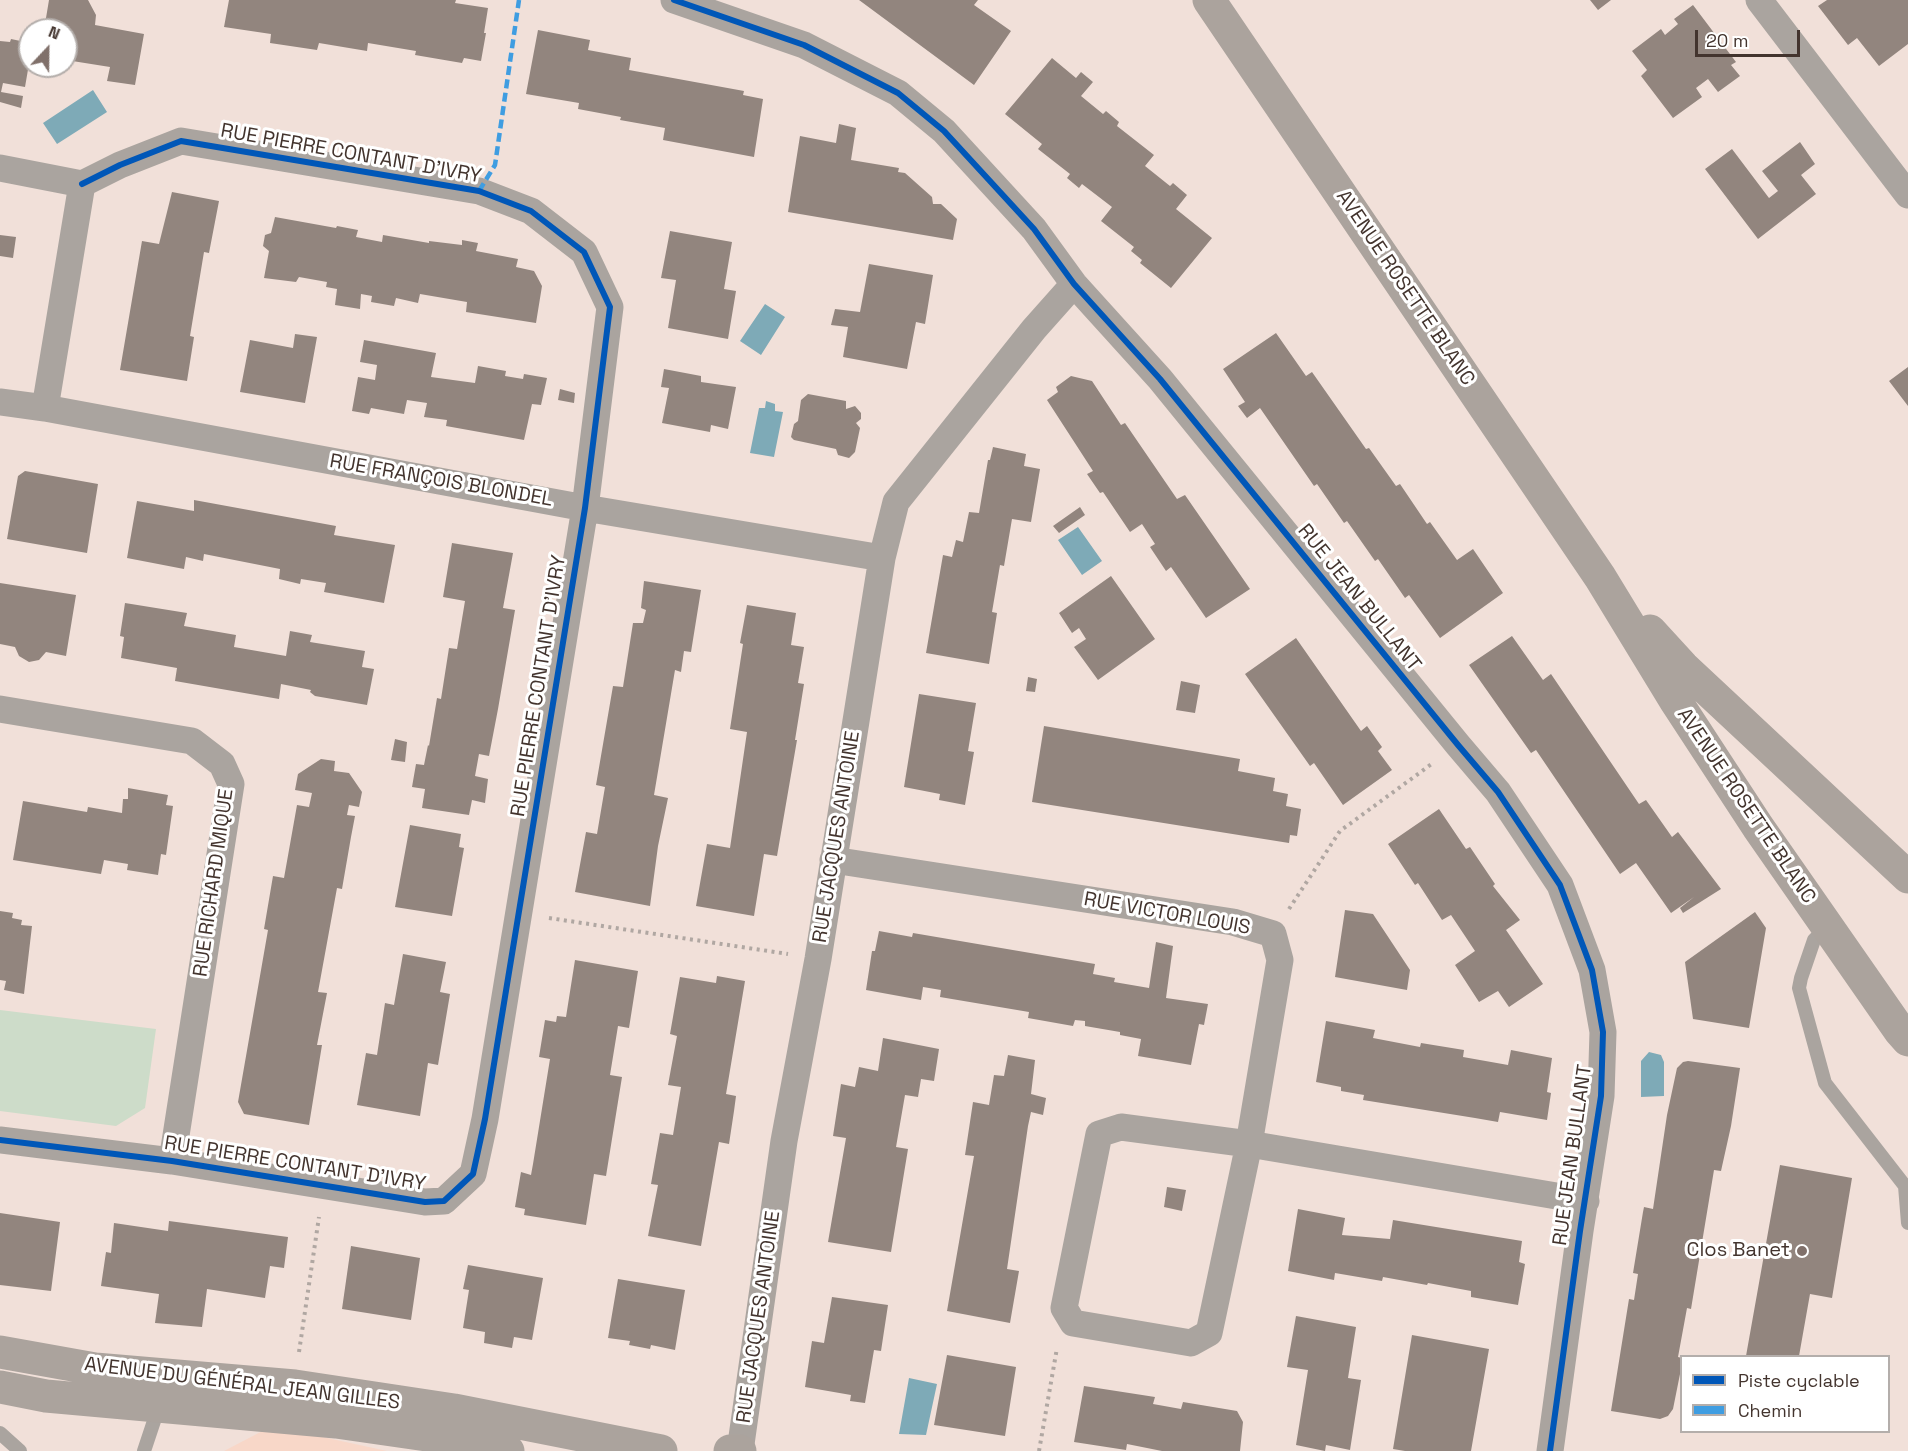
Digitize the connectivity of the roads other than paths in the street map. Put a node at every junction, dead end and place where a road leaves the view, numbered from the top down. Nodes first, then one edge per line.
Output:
1 (675, 0) edge
2 (1209, 0) edge
3 (1760, 0) edge
4 (0, 168) edge
5 (82, 184) junction
6 (1908, 195) edge
7 (1074, 284) junction
8 (0, 402) edge
9 (45, 408) junction
10 (585, 508) junction
11 (882, 558) junction
12 (1600, 577) junction
13 (0, 709) edge
14 (833, 860) junction
15 (1908, 877) edge
16 (1827, 927) junction
17 (1905, 1041) edge
18 (0, 1140) edge
19 (1249, 1144) junction
20 (172, 1161) junction
21 (1586, 1201) junction
22 (1908, 1223) edge
23 (0, 1352) edge
24 (0, 1387) edge
25 (159, 1406) junction
26 (0, 1433) edge
27 (20, 1451) edge
28 (144, 1451) edge
29 (508, 1451) edge
30 (661, 1451) edge
31 (730, 1451) edge
32 (740, 1451) edge
33 (1550, 1451) edge

1 - 7 street, RUE JEAN BULLANT
2 - 12 main road, AVENUE ROSETTE BLANC
3 - 6 street
4 - 5 street
5 - 9 street
5 - 10 street, RUE PIERRE CONTANT D'IVRY
7 - 11 street, RUE JACQUES ANTOINE
7 - 21 street, RUE JEAN BULLANT
8 - 9 street, RUE FRANÇOIS BLONDEL
9 - 10 street, RUE FRANÇOIS BLONDEL
10 - 11 street, RUE FRANÇOIS BLONDEL
10 - 20 street, RUE PIERRE CONTANT D'IVRY
11 - 14 street, RUE JACQUES ANTOINE
12 - 15 main road, AVENUE ROSETTE BLANC
12 - 16 main road, AVENUE ROSETTE BLANC
13 - 20 street, RUE RICHARD MIQUE
14 - 19 street, RUE VICTOR LOUIS
14 - 32 street, RUE JACQUES ANTOINE
16 - 17 main road, AVENUE ROSETTE BLANC
16 - 22 lane
18 - 20 street, RUE PIERRE CONTANT D'IVRY
19 - 19 street, RUE VICTOR LOUIS
19 - 21 street
21 - 33 street, RUE JEAN BULLANT
23 - 30 main road, AVENUE DU GÉNÉRAL JEAN GILLES
24 - 25 main road, AVENUE DU GÉNÉRAL JEAN GILLES
25 - 28 lane
25 - 29 main road, AVENUE DU GÉNÉRAL JEAN GILLES
26 - 27 lane
31 - 32 main road

